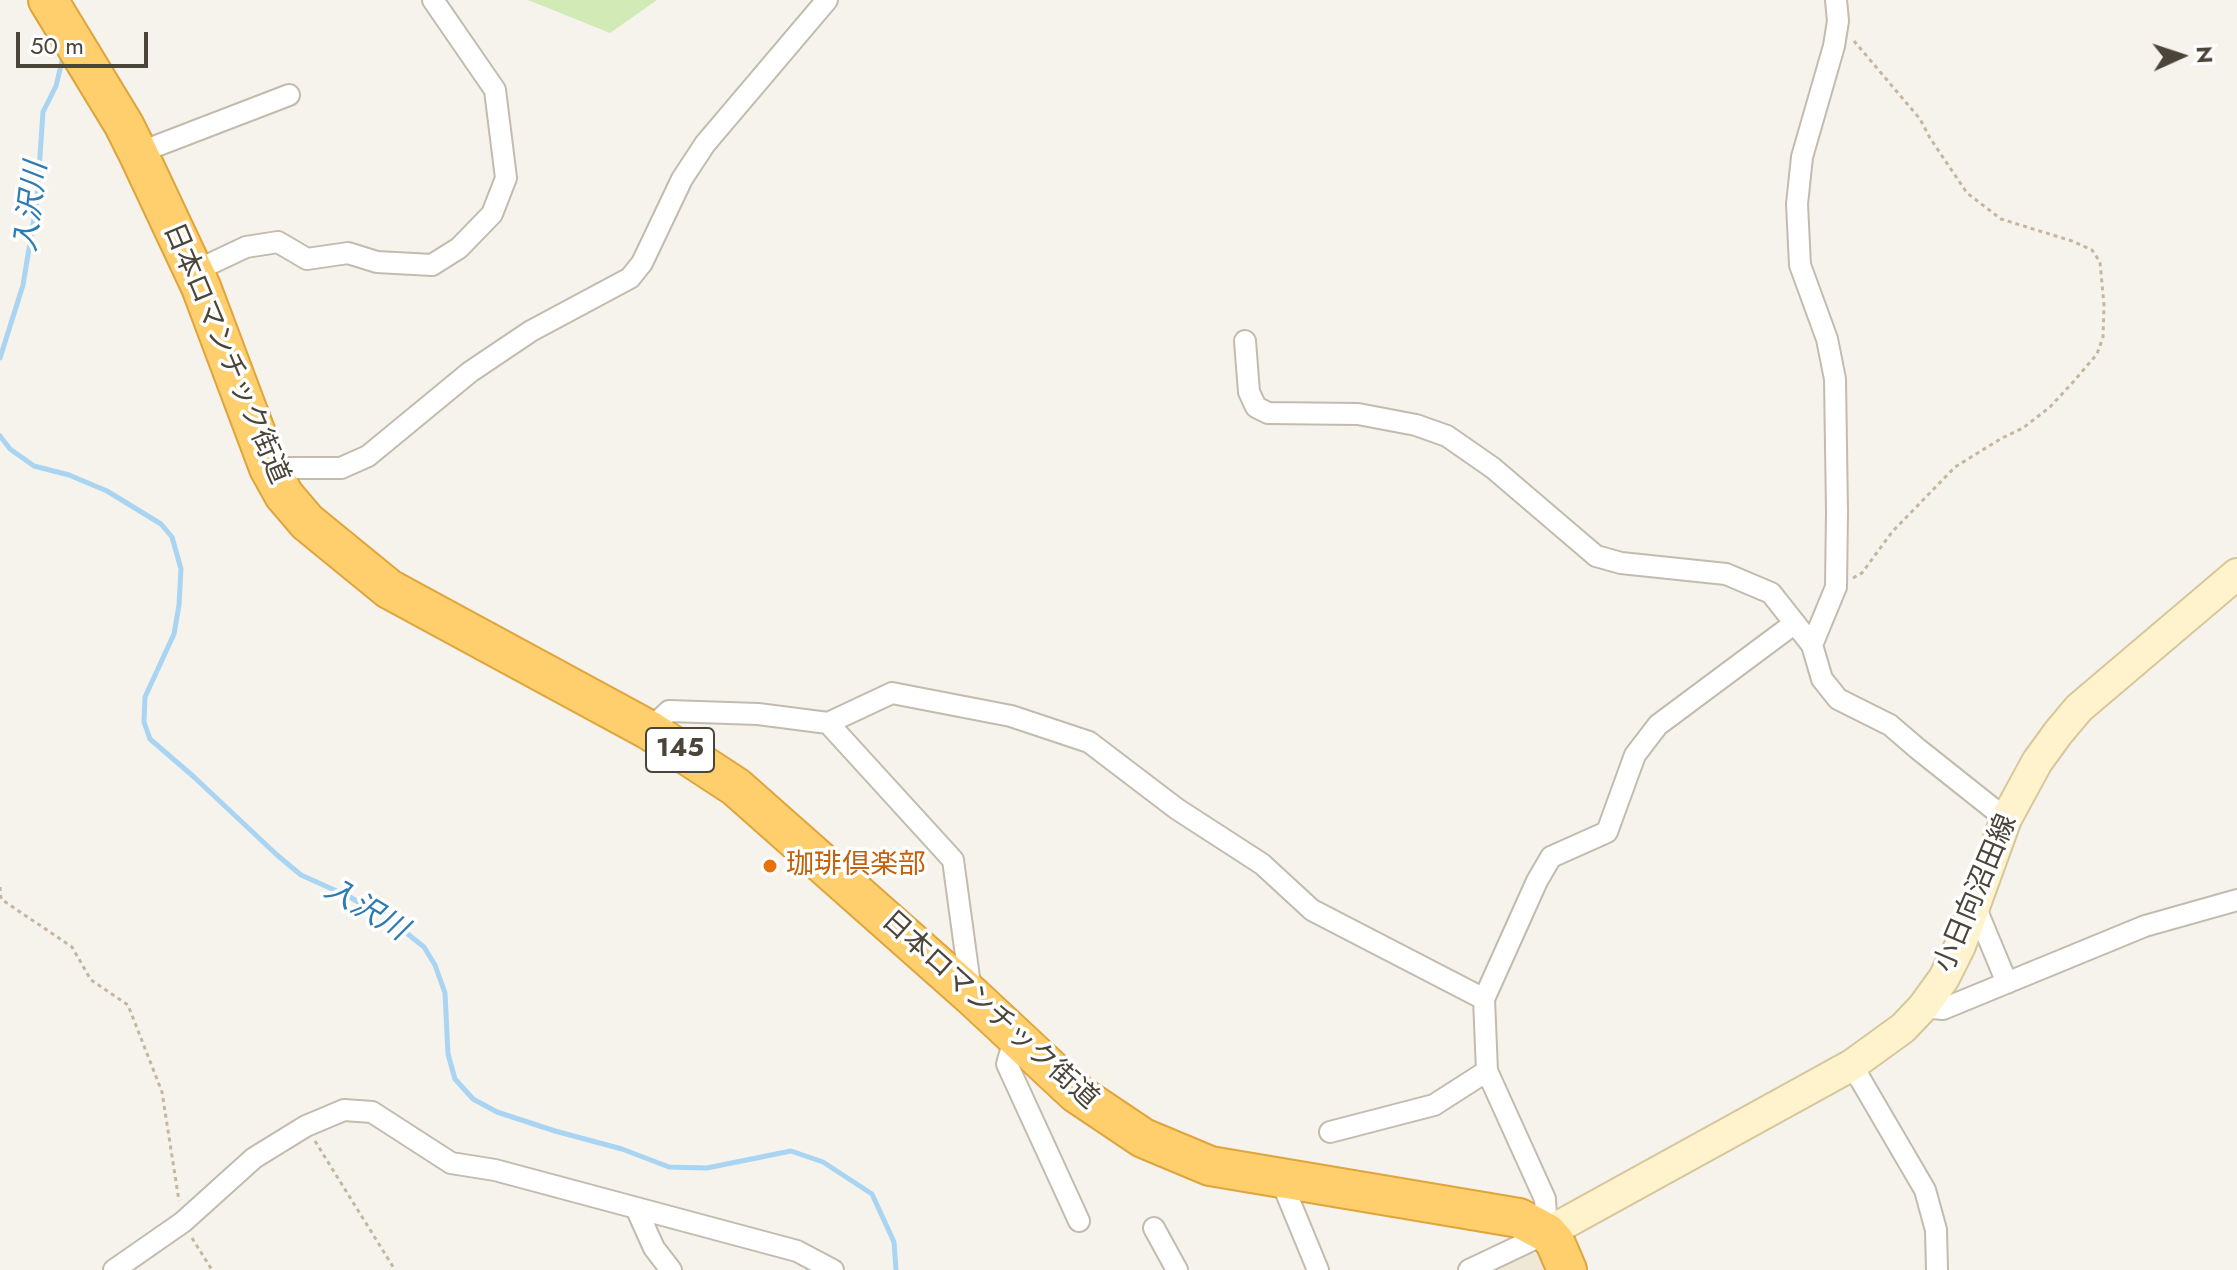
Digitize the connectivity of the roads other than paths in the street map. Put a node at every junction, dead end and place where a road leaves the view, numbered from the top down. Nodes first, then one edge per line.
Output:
1 (48, 0) edge
2 (433, 0) edge
3 (827, 0) edge
4 (1836, 0) edge
5 (289, 95) dead end
6 (138, 153) junction
7 (193, 272) junction
8 (1245, 341) dead end
9 (269, 468) junction
10 (2237, 574) edge
11 (1795, 623) junction
12 (1812, 645) junction
13 (828, 723) junction
14 (649, 730) junction
15 (2006, 819) junction
16 (2237, 900) edge
17 (1975, 906) junction
18 (2007, 983) junction
19 (972, 996) junction
20 (1484, 999) junction
21 (1923, 1007) junction
22 (1015, 1036) junction
23 (1852, 1065) junction
24 (1487, 1071) junction
25 (1330, 1132) dead end
26 (1280, 1178) junction
27 (636, 1208) junction
28 (1079, 1221) dead end
29 (1154, 1228) dead end
30 (1547, 1233) junction
31 (114, 1270) edge
32 (671, 1270) edge
33 (833, 1270) edge
34 (1177, 1270) edge
35 (1318, 1270) edge
36 (1469, 1270) edge
37 (1567, 1270) edge
38 (1937, 1270) edge

1 - 6 highway, 日本ロマンチック街道 / 145
2 - 7 street
3 - 9 street
4 - 12 street
5 - 6 street
6 - 7 highway, 日本ロマンチック街道 / 145
7 - 9 highway, 日本ロマンチック街道 / 145
8 - 11 street
9 - 14 highway, 日本ロマンチック街道 / 145
10 - 15 main road, 小日向沼田線
11 - 12 street
11 - 20 street
12 - 15 street
13 - 14 street
13 - 19 street
13 - 20 street
14 - 19 highway, 日本ロマンチック街道 / 145
15 - 17 main road, 小日向沼田線
16 - 18 street
17 - 18 street
17 - 21 main road, 小日向沼田線
18 - 21 street
19 - 22 highway, 日本ロマンチック街道 / 145
20 - 24 street
21 - 23 main road, 小日向沼田線
22 - 26 highway, 日本ロマンチック街道 / 145
22 - 28 street
23 - 30 main road, 小日向沼田線
23 - 38 street
24 - 25 street
24 - 30 street
26 - 30 highway, 日本ロマンチック街道 / 145
26 - 35 street
27 - 31 street
27 - 32 street
27 - 33 street
29 - 34 street
30 - 36 street
30 - 37 highway

